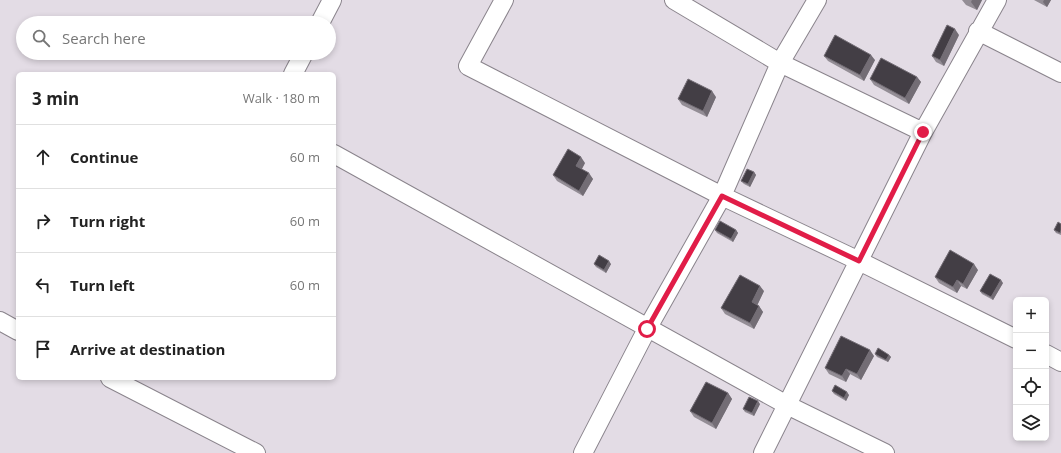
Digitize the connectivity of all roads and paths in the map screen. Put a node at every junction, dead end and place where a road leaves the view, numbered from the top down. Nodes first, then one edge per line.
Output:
1 (332, 0) edge
2 (504, 0) edge
3 (674, 0) edge
4 (817, 0) edge
5 (997, 0) edge
6 (324, 16) edge
7 (978, 31) junction
8 (300, 60) edge
9 (780, 63) junction
10 (294, 72) edge
11 (1061, 73) edge
12 (923, 132) junction
13 (336, 155) edge
14 (722, 196) junction
15 (859, 261) junction
16 (0, 321) edge
17 (16, 329) edge
18 (647, 329) junction
19 (1013, 338) edge
20 (1049, 356) edge
21 (1061, 362) edge
22 (114, 380) edge
23 (787, 405) junction
24 (256, 453) edge
25 (583, 453) edge
26 (763, 453) edge
27 (885, 453) edge

1 - 6 street
2 - 14 street
3 - 9 street
4 - 9 street
5 - 7 street
7 - 11 street
7 - 12 street
8 - 10 street
9 - 12 street
9 - 14 street
12 - 15 street
13 - 18 street
14 - 15 street
14 - 18 street
15 - 19 street
15 - 23 street
16 - 17 street
18 - 23 street
18 - 25 street
20 - 21 street
22 - 24 street
23 - 26 street
23 - 27 street

